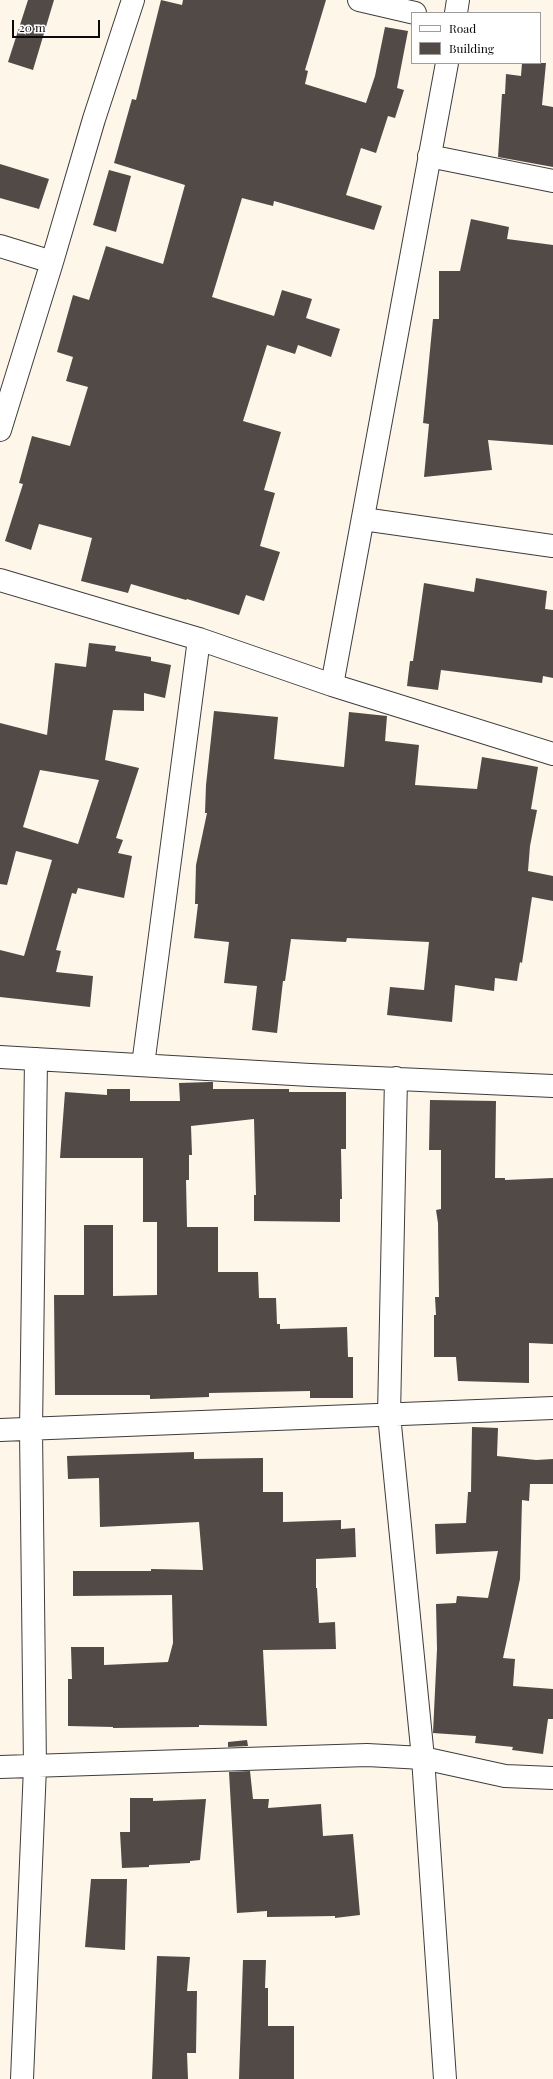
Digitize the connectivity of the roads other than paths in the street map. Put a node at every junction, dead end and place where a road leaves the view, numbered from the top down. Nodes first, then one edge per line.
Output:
1 (134, 0) edge
2 (359, 0) edge
3 (458, 0) edge
4 (411, 12) edge
5 (456, 12) edge
6 (447, 64) edge
7 (429, 156) junction
8 (553, 181) edge
9 (0, 246) edge
10 (52, 262) junction
11 (0, 430) edge
12 (363, 519) junction
13 (553, 546) edge
14 (0, 580) edge
15 (199, 639) junction
16 (332, 685) junction
17 (553, 754) edge
18 (0, 1057) edge
19 (36, 1059) junction
20 (143, 1065) junction
21 (396, 1078) junction
22 (553, 1086) edge
23 (553, 1408) edge
24 (389, 1415) junction
25 (0, 1430) edge
26 (32, 1430) junction
27 (423, 1758) junction
28 (0, 1767) edge
29 (35, 1767) junction
30 (553, 1778) edge
31 (22, 2079) edge
32 (445, 2079) edge

1 - 10 street
2 - 4 street
3 - 5 street
6 - 7 street
7 - 8 street
7 - 12 street
9 - 10 street
10 - 11 street
12 - 13 street
12 - 16 street
14 - 15 street
15 - 16 street
15 - 20 street
16 - 17 street
18 - 19 street
19 - 20 street
19 - 26 street
20 - 21 street
21 - 22 street
21 - 24 street
23 - 24 street
24 - 26 street
24 - 27 street
25 - 26 street
26 - 29 street
27 - 29 street
27 - 30 street
27 - 32 street
28 - 29 street
29 - 31 street

